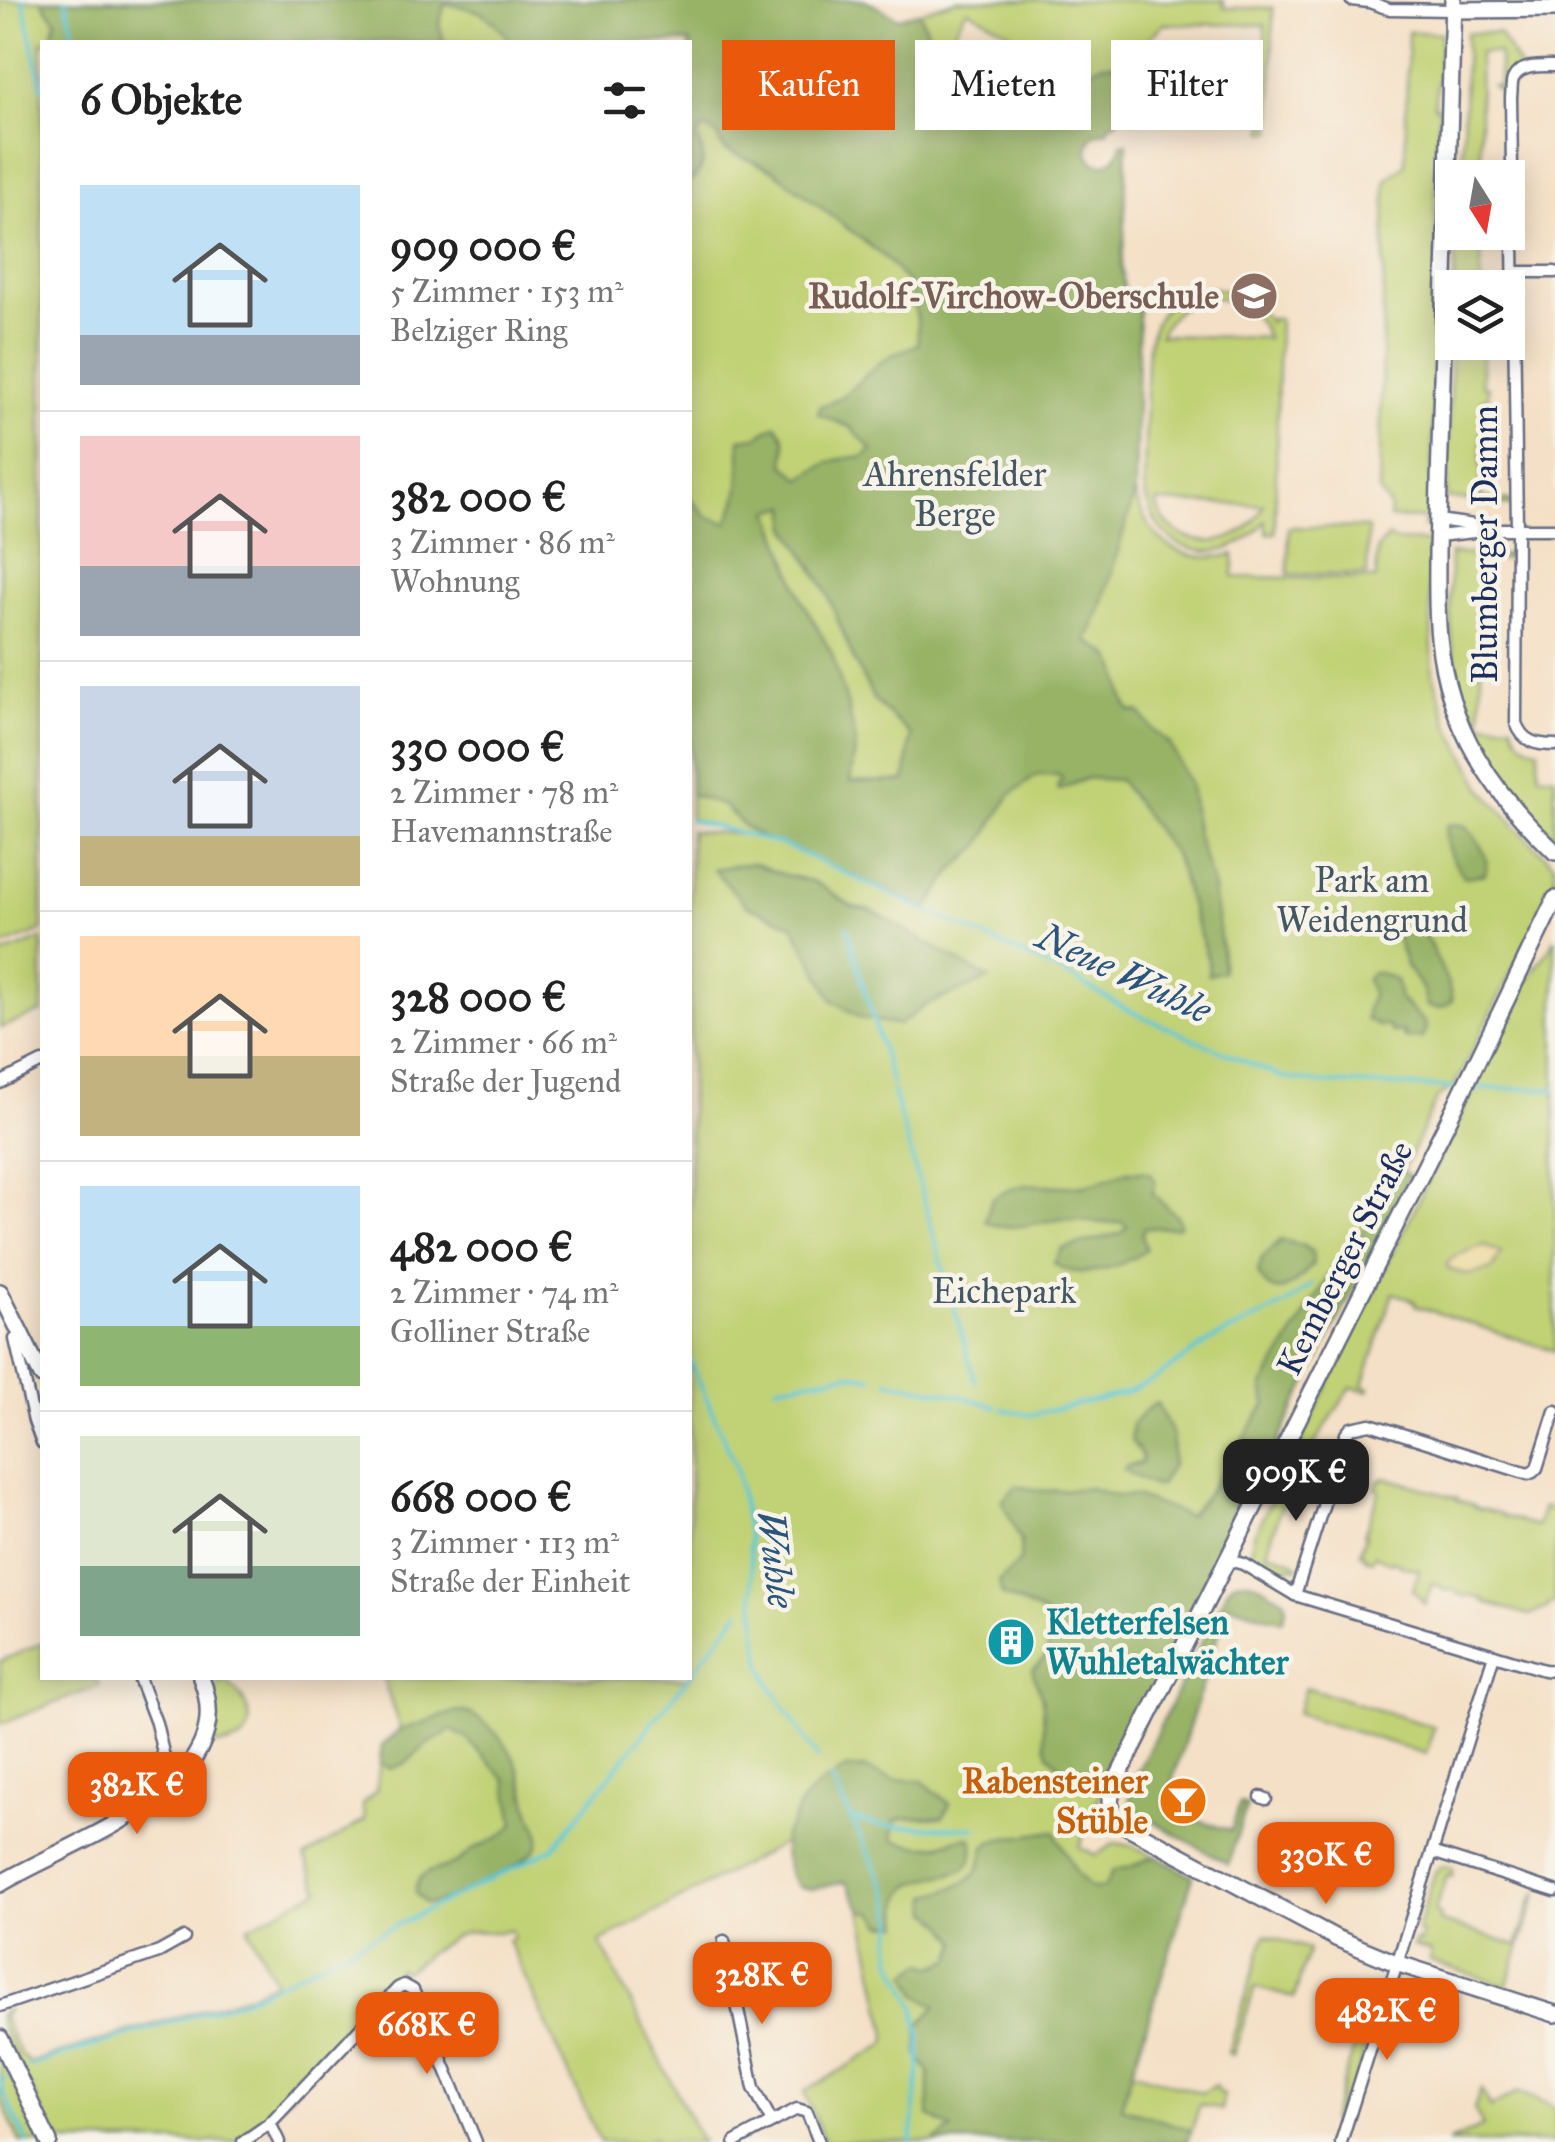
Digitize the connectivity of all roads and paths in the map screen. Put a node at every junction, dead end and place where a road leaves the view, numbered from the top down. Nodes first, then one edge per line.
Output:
1 (1351, 0) edge
2 (1370, 1) edge
3 (1453, 5) edge
4 (1555, 9) edge
5 (1555, 66) edge
6 (1515, 270) edge
7 (1525, 272) edge
8 (1555, 272) edge
9 (1516, 360) edge
10 (1438, 528) junction
11 (1501, 529) junction
12 (1517, 529) junction
13 (1555, 529) edge
14 (1555, 744) edge
15 (1555, 852) edge
16 (1555, 898) edge
17 (40, 1063) edge
18 (0, 1083) edge
19 (0, 1292) edge
20 (15, 1339) dead end
21 (40, 1372) edge
22 (1555, 1410) edge
23 (40, 1437) edge
24 (1228, 1560) junction
25 (1295, 1594) junction
26 (1494, 1655) junction
27 (1555, 1670) edge
28 (140, 1680) edge
29 (202, 1680) edge
30 (174, 1781) junction
31 (1432, 1852) junction
32 (0, 1884) edge
33 (1555, 1891) edge
34 (184, 1938) dead end
35 (724, 1941) dead end
36 (1396, 1964) junction
37 (0, 2006) edge
38 (1555, 2014) edge
39 (0, 2038) edge
40 (270, 2122) junction
41 (772, 2122) junction
42 (49, 2142) edge
43 (243, 2142) edge
44 (279, 2142) edge
45 (476, 2142) edge
46 (736, 2142) edge
47 (819, 2142) edge
48 (1341, 2142) edge

1 - 2 street
2 - 3 street
3 - 4 main road
3 - 10 main road, Blumberger Damm
5 - 6 street, Blumberger Damm
7 - 8 street
9 - 12 street, Blumberger Damm
10 - 11 street
10 - 11 street
10 - 15 main road, Blumberger Damm
11 - 12 street
12 - 13 street
12 - 14 street, Blumberger Damm
16 - 24 main road, Kemberger Straße
17 - 18 street
19 - 21 main road
20 - 23 street
22 - 25 street
24 - 25 street
24 - 36 main road, Kemberger Straße
25 - 26 street
26 - 27 street
26 - 31 street
28 - 30 street
29 - 30 main road
30 - 32 main road
31 - 33 street
31 - 36 street
34 - 37 street
35 - 41 street
36 - 38 main road
36 - 48 street
39 - 42 main road
40 - 43 street
40 - 44 street
40 - 45 street
41 - 46 street
41 - 47 street

